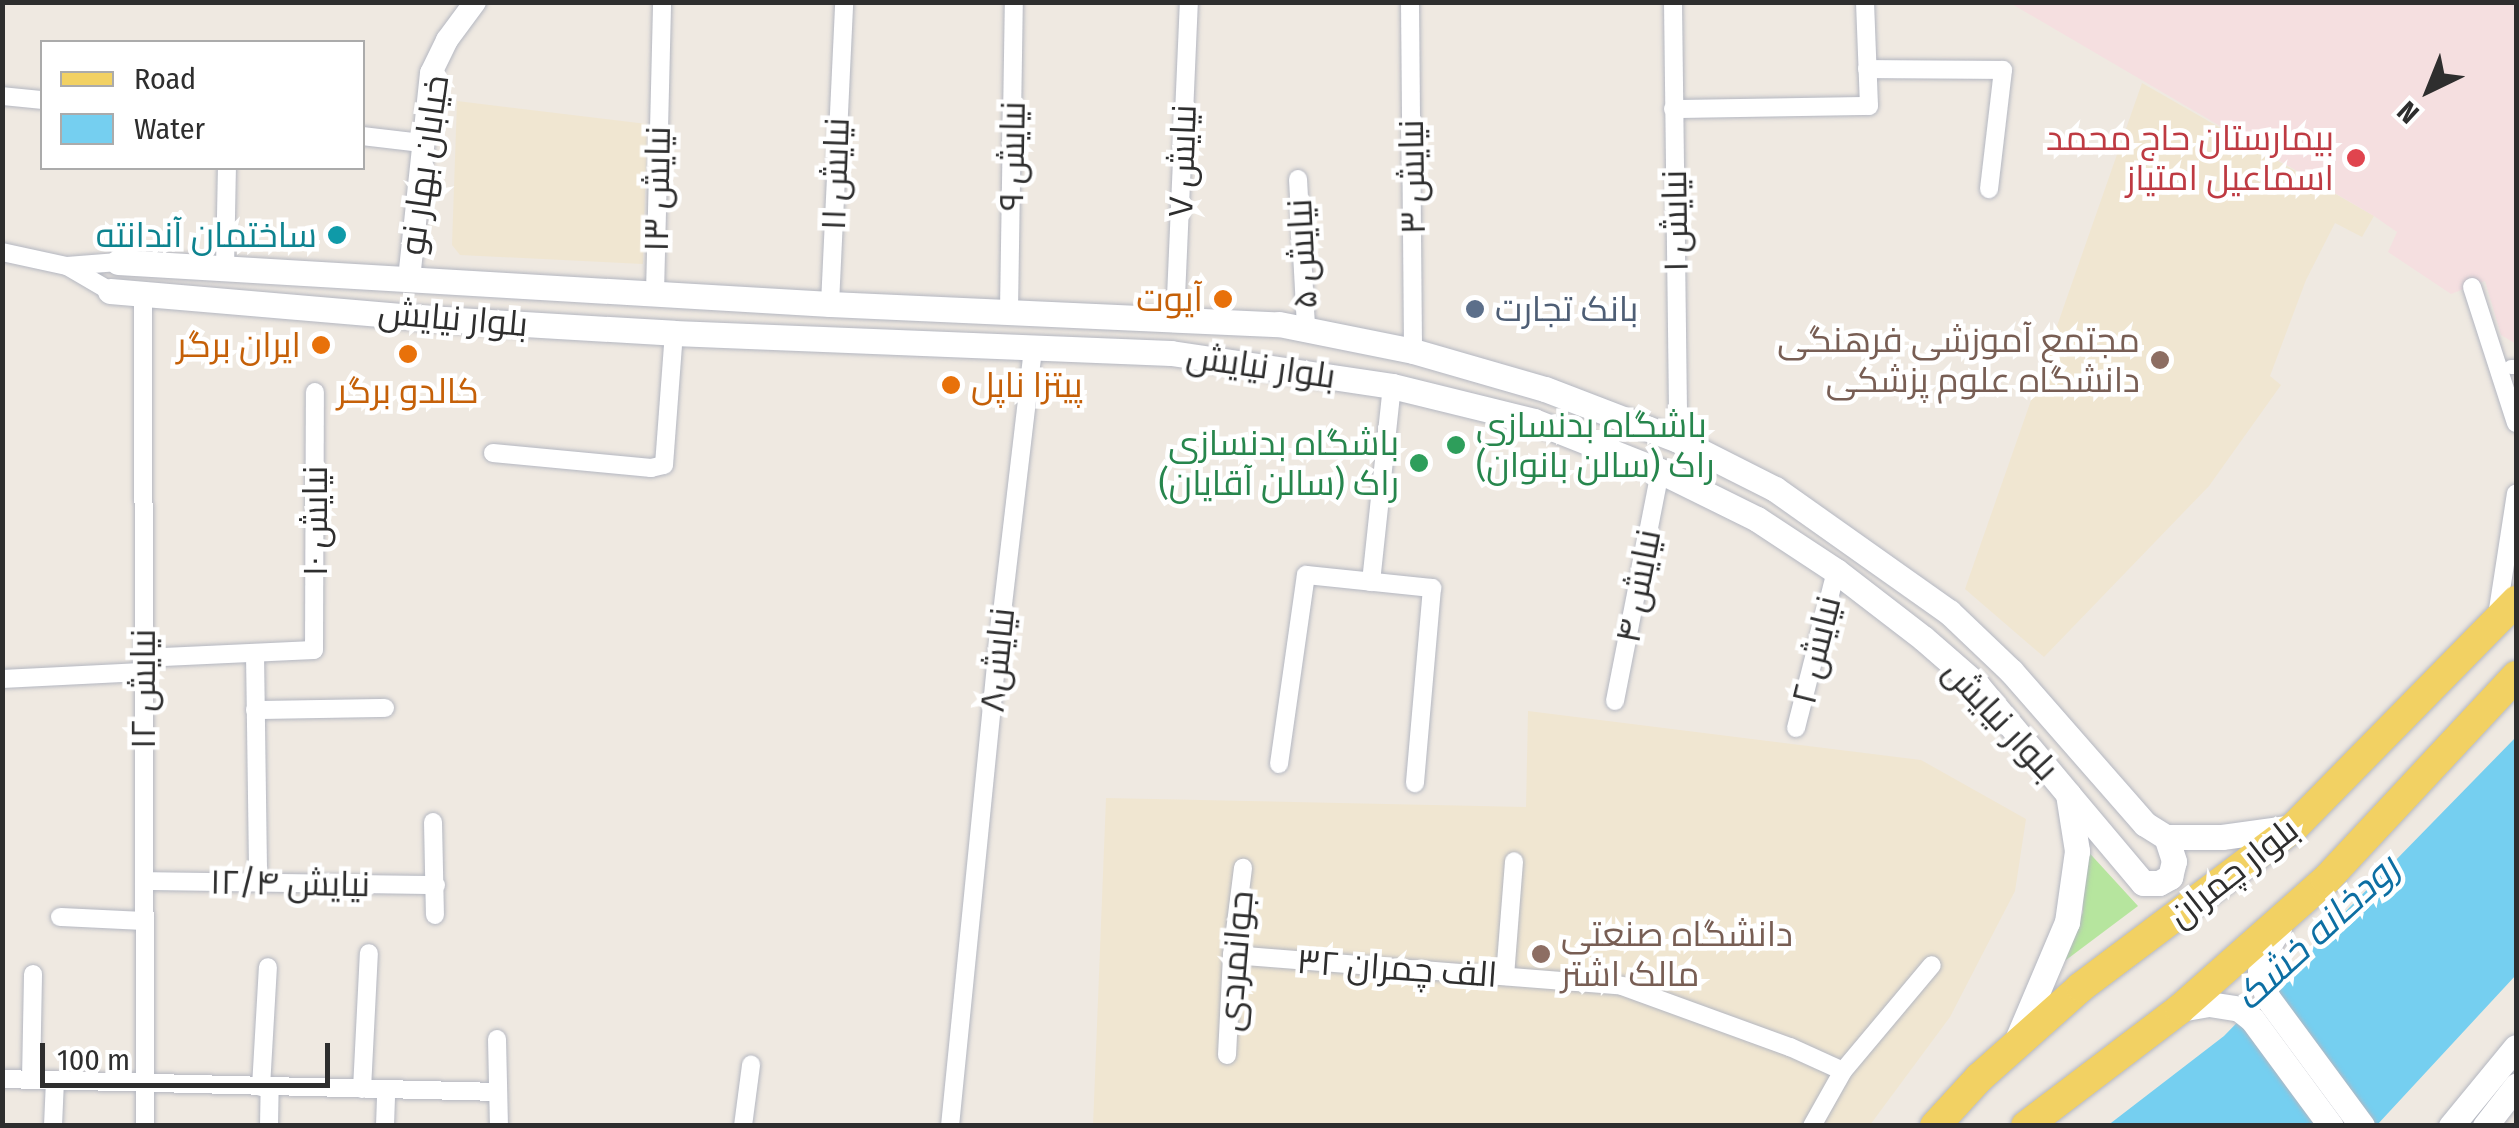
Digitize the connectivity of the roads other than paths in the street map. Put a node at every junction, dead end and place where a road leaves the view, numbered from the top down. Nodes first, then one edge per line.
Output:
1 (474, 2) edge
2 (662, 2) edge
3 (844, 2) edge
4 (1014, 2) edge
5 (1189, 2) edge
6 (1410, 2) edge
7 (1673, 2) edge
8 (1865, 2) edge
9 (1867, 69) junction
10 (2, 96) edge
11 (40, 100) edge
12 (1673, 109) junction
13 (365, 136) edge
14 (422, 143) junction
15 (227, 170) edge
16 (1298, 179) dead end
17 (1989, 189) dead end
18 (2, 252) edge
19 (118, 262) joint
20 (67, 266) junction
21 (225, 268) junction
22 (408, 279) junction
23 (2472, 287) dead end
24 (110, 292) joint
25 (655, 293) junction
26 (143, 294) junction
27 (830, 304) junction
28 (1010, 310) junction
29 (1175, 320) junction
30 (1306, 329) junction
31 (674, 332) junction
32 (1033, 350) junction
33 (1413, 351) junction
34 (1392, 386) junction
35 (315, 392) dead end
36 (2516, 423) edge
37 (1678, 440) junction
38 (493, 453) dead end
39 (1660, 470) junction
40 (2516, 493) edge
41 (1836, 571) junction
42 (1371, 582) junction
43 (2506, 611) edge
44 (254, 652) junction
45 (142, 665) junction
46 (2011, 671) junction
47 (2516, 676) edge
48 (2, 678) edge
49 (1987, 696) junction
50 (1615, 701) dead end
51 (385, 708) dead end
52 (256, 710) junction
53 (1796, 728) dead end
54 (1279, 764) dead end
55 (1415, 783) dead end
56 (2068, 794) junction
57 (433, 822) dead end
58 (2294, 826) junction
59 (2166, 837) junction
60 (1514, 861) dead end
61 (1243, 868) dead end
62 (144, 881) junction
63 (258, 882) junction
64 (436, 885) junction
65 (2294, 908) junction
66 (436, 916) dead end
67 (60, 918) dead end
68 (144, 921) junction
69 (368, 954) dead end
70 (1232, 955) junction
71 (1932, 964) dead end
72 (268, 967) dead end
73 (33, 974) dead end
74 (1505, 976) junction
75 (2180, 1009) junction
76 (497, 1039) dead end
77 (2015, 1045) junction
78 (2516, 1046) edge
79 (1227, 1054) dead end
80 (751, 1065) dead end
81 (1843, 1072) junction
82 (2, 1079) edge
83 (31, 1080) junction
84 (55, 1080) junction
85 (146, 1083) junction
86 (2516, 1086) edge
87 (263, 1087) junction
88 (362, 1089) junction
89 (386, 1090) junction
90 (498, 1092) junction
91 (53, 1126) edge
92 (145, 1126) edge
93 (269, 1126) edge
94 (385, 1126) edge
95 (499, 1126) edge
96 (743, 1126) edge
97 (950, 1126) edge
98 (1812, 1126) edge
99 (1935, 1126) edge
100 (2026, 1126) edge
101 (2331, 1126) edge
102 (2362, 1126) edge
103 (2451, 1126) edge
104 (2485, 1126) edge

1 - 14 street, خیابان بهار نو
2 - 25 street, نیایش ۱۳
3 - 27 street, نیایش ۱۱
4 - 28 street, نیایش ۹
5 - 29 street, نیایش ۷
6 - 33 street, نیایش ۳
7 - 12 street, نیایش ۱
8 - 9 street
9 - 12 street
9 - 17 street
10 - 11 street
12 - 37 street, نیایش ۱
13 - 14 street
14 - 22 street, خیابان بهار نو
15 - 21 street
16 - 30 street, نیایش ۵
18 - 20 street, بلوار نیایش
19 - 20 street, بلوار نیایش
19 - 21 main road, بلوار نیایش
20 - 24 street, بلوار نیایش
21 - 22 main road, بلوار نیایش
22 - 25 main road, بلوار نیایش
23 - 36 street
24 - 26 main road, بلوار نیایش
25 - 27 main road, بلوار نیایش
26 - 31 main road, بلوار نیایش
26 - 45 street, نیایش ۱۲
27 - 28 main road, بلوار نیایش
28 - 29 main road, بلوار نیایش
29 - 30 main road, بلوار نیایش
30 - 33 main road, بلوار نیایش
31 - 32 main road, بلوار نیایش
31 - 38 street
32 - 34 main road, بلوار نیایش
32 - 97 street, نیایش۸
33 - 37 main road, بلوار نیایش
34 - 39 main road, بلوار نیایش
34 - 42 street
35 - 44 street, نیایش ۱۰
37 - 46 main road, بلوار نیایش
39 - 41 main road, بلوار نیایش
39 - 50 street, نیایش ۴
40 - 43 street
41 - 49 main road, بلوار نیایش
41 - 53 street, نیایش ۲
42 - 54 street
42 - 55 street
43 - 58 main road, بلوار چمران
44 - 45 street
44 - 52 street
45 - 48 street
45 - 62 street, نیایش ۱۲
46 - 49 main road
46 - 59 main road, بلوار نیایش
47 - 65 main road, بلوار چمران
49 - 56 main road, بلوار نیایش
51 - 52 street
52 - 63 street
56 - 59 main road
56 - 77 main road, بلوار نیایش
57 - 64 street
58 - 59 main road
58 - 77 main road, بلوار چمران
60 - 74 street
61 - 70 street, جوانمردی
62 - 63 street, ۱۲/۴ نیایش
62 - 68 street, نیایش ۱۲
63 - 64 street, ۱۲/۴ نیایش
64 - 66 street
65 - 75 main road, بلوار چمران
65 - 102 main road
67 - 68 street
68 - 85 street, نیایش ۱۲
69 - 88 street
70 - 74 street, ۳۲ الف چمران
70 - 79 street, جوانمردی
71 - 81 street
72 - 87 street
73 - 83 street
74 - 81 street, ۳۲ الف چمران
75 - 100 main road, بلوار چمران
75 - 101 main road
76 - 90 street
77 - 99 main road, بلوار چمران
78 - 103 main road
80 - 96 street
81 - 98 street
82 - 83 street
83 - 84 street
84 - 85 street
84 - 91 street
85 - 87 street
85 - 92 street, نیایش ۱۲
86 - 104 main road
87 - 88 street
87 - 93 street
88 - 89 street
89 - 90 street
89 - 94 street
90 - 95 street

